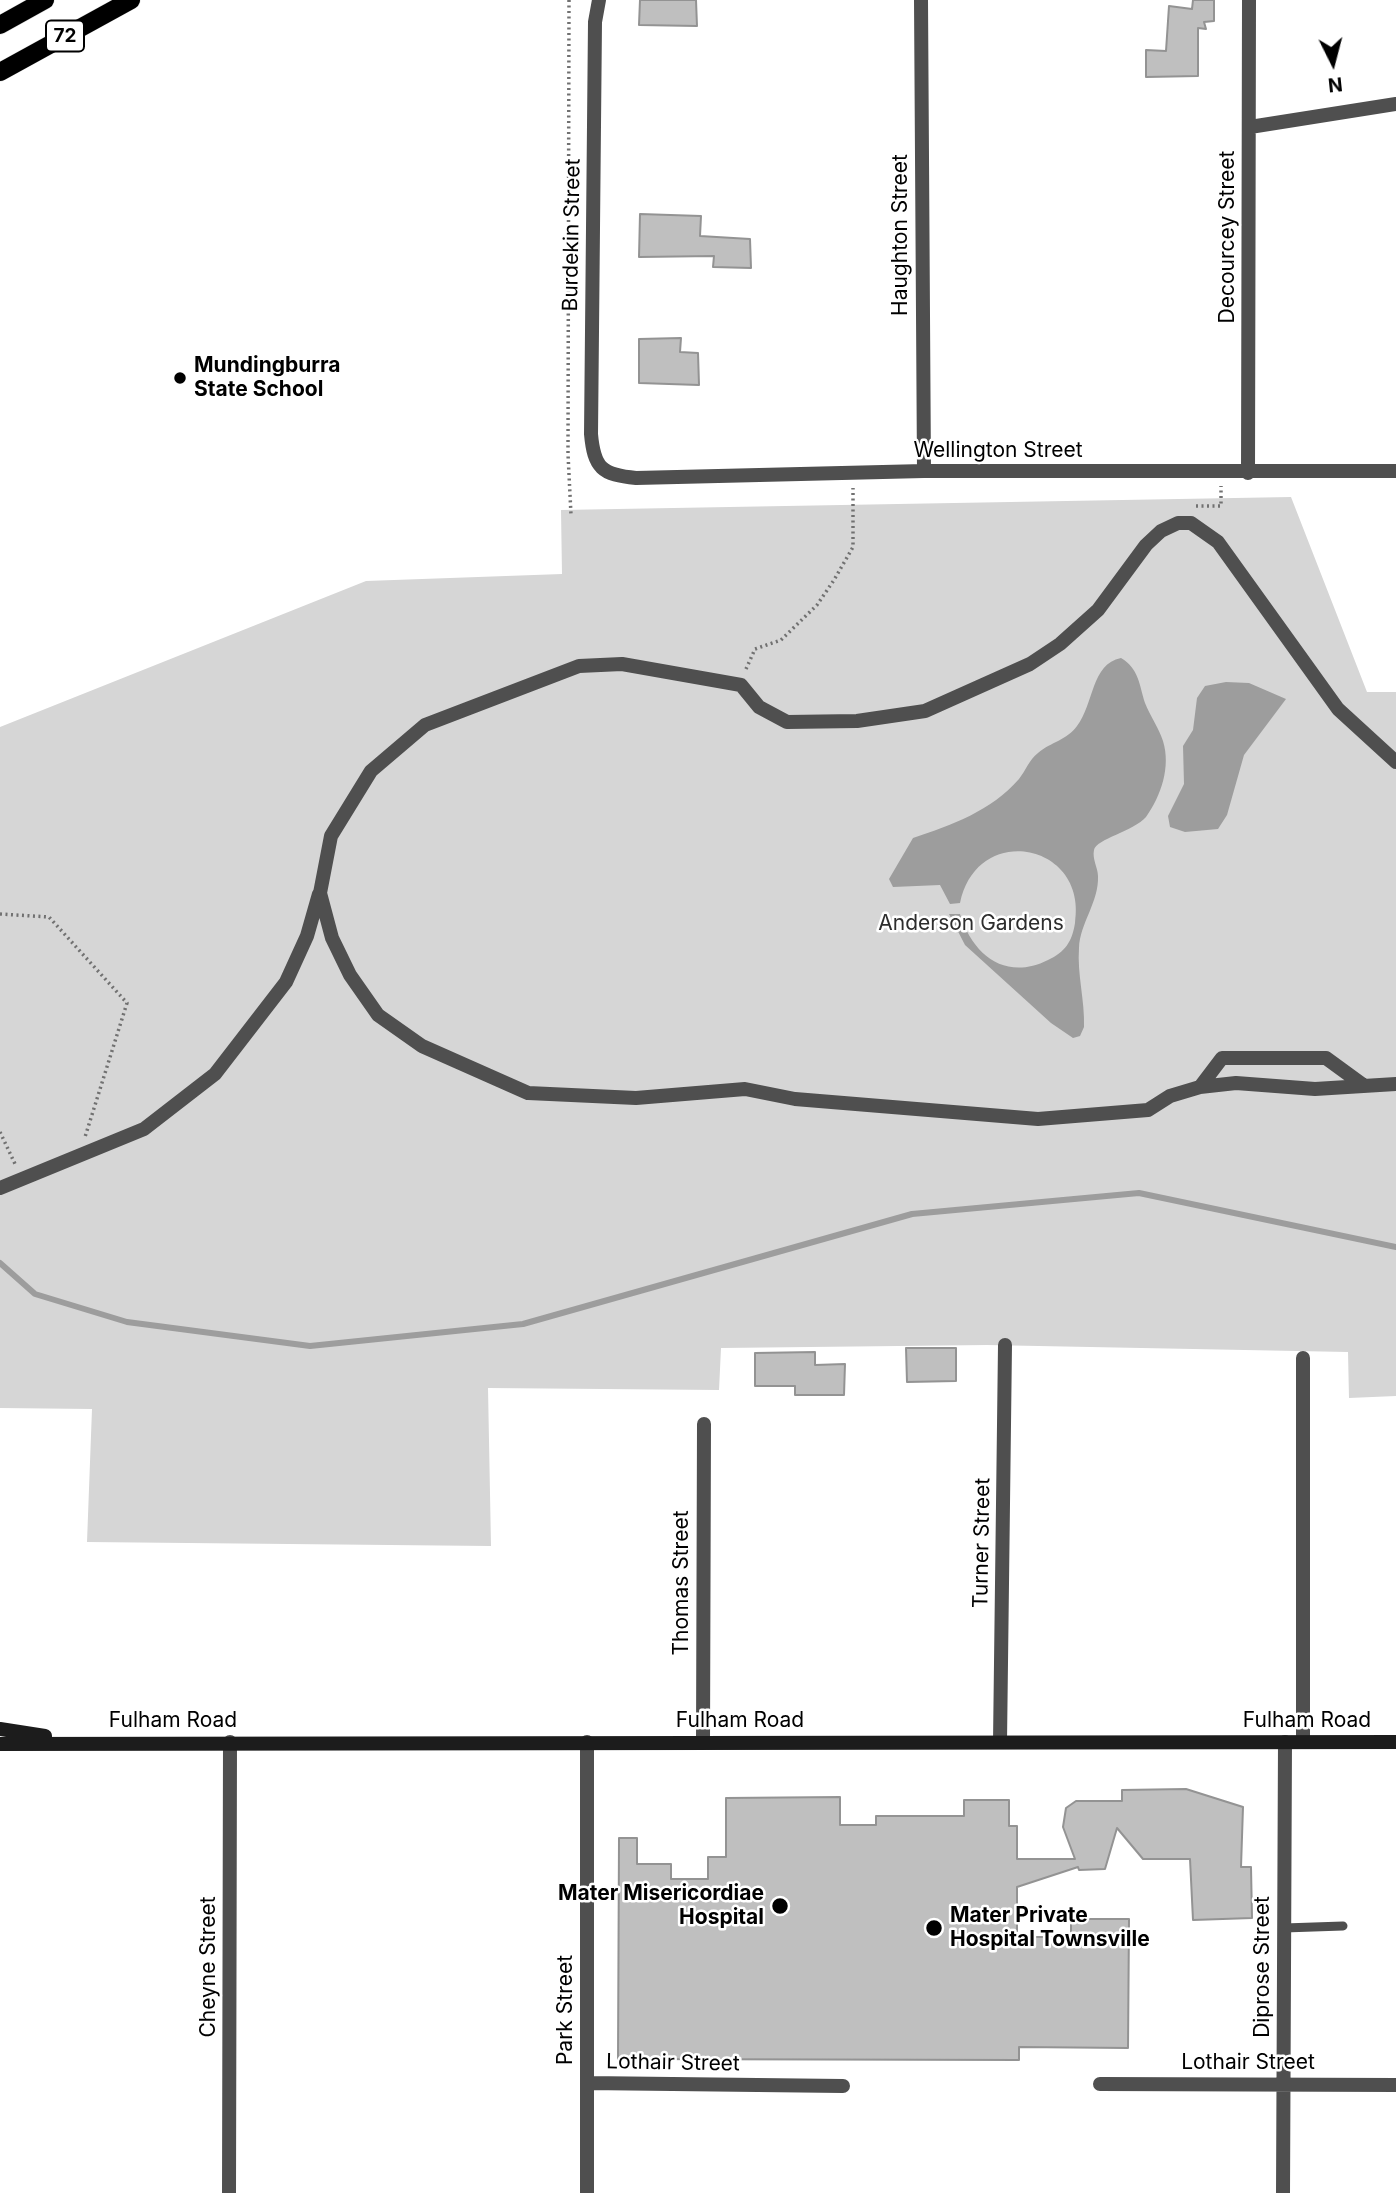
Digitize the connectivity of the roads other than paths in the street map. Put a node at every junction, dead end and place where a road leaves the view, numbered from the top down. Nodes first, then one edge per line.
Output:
1 (44, 0) edge
2 (131, 0) edge
3 (599, 0) edge
4 (921, 0) edge
5 (1249, 0) edge
6 (0, 25) edge
7 (0, 72) edge
8 (1396, 104) edge
9 (1250, 127) junction
10 (601, 469) joint
11 (924, 471) junction
12 (1396, 471) edge
13 (1248, 473) junction
14 (1396, 762) edge
15 (320, 893) junction
16 (1396, 1084) edge
17 (1363, 1085) junction
18 (1200, 1087) junction
19 (0, 1188) edge
20 (1005, 1345) dead end
21 (1303, 1358) dead end
22 (704, 1424) dead end
23 (0, 1729) edge
24 (84, 1741) junction
25 (230, 1742) junction
26 (587, 1742) junction
27 (703, 1742) junction
28 (1000, 1742) junction
29 (1285, 1742) junction
30 (1303, 1742) junction
31 (1396, 1742) edge
32 (0, 1744) edge
33 (1343, 1926) dead end
34 (1284, 1928) junction
35 (587, 2083) junction
36 (1100, 2084) dead end
37 (1283, 2084) junction
38 (1396, 2085) edge
39 (843, 2086) dead end
40 (229, 2193) edge
41 (587, 2193) edge
42 (1283, 2193) edge

1 - 6 main road, 72
2 - 7 main road, 72
3 - 10 street, Burdekin Street
4 - 11 street, Haughton Street
5 - 9 street, Decourcey Street
8 - 9 street
9 - 13 street, Decourcey Street
10 - 11 street, Wellington Street
11 - 13 street, Wellington Street
12 - 13 street, Wellington Street
14 - 15 street
15 - 18 street
15 - 19 street
16 - 17 street
17 - 18 street
17 - 18 street
20 - 28 street, Turner Street
21 - 30 street
22 - 27 street, Thomas Street
23 - 24 street, Fulham Road
24 - 25 street, Fulham Road
24 - 32 street, Fulham Road
25 - 26 street, Fulham Road
25 - 40 street, Cheyne Street
26 - 27 street, Fulham Road
26 - 35 street, Park Street
27 - 28 street, Fulham Road
28 - 29 street, Fulham Road
29 - 30 street, Fulham Road
29 - 34 street, Diprose Street
30 - 31 street, Fulham Road
33 - 34 lane
34 - 37 street, Diprose Street
35 - 39 street, Lothair Street
35 - 41 street, Park Street
36 - 37 street, Lothair Street
37 - 38 street, Lothair Street
37 - 42 street, Diprose Street

